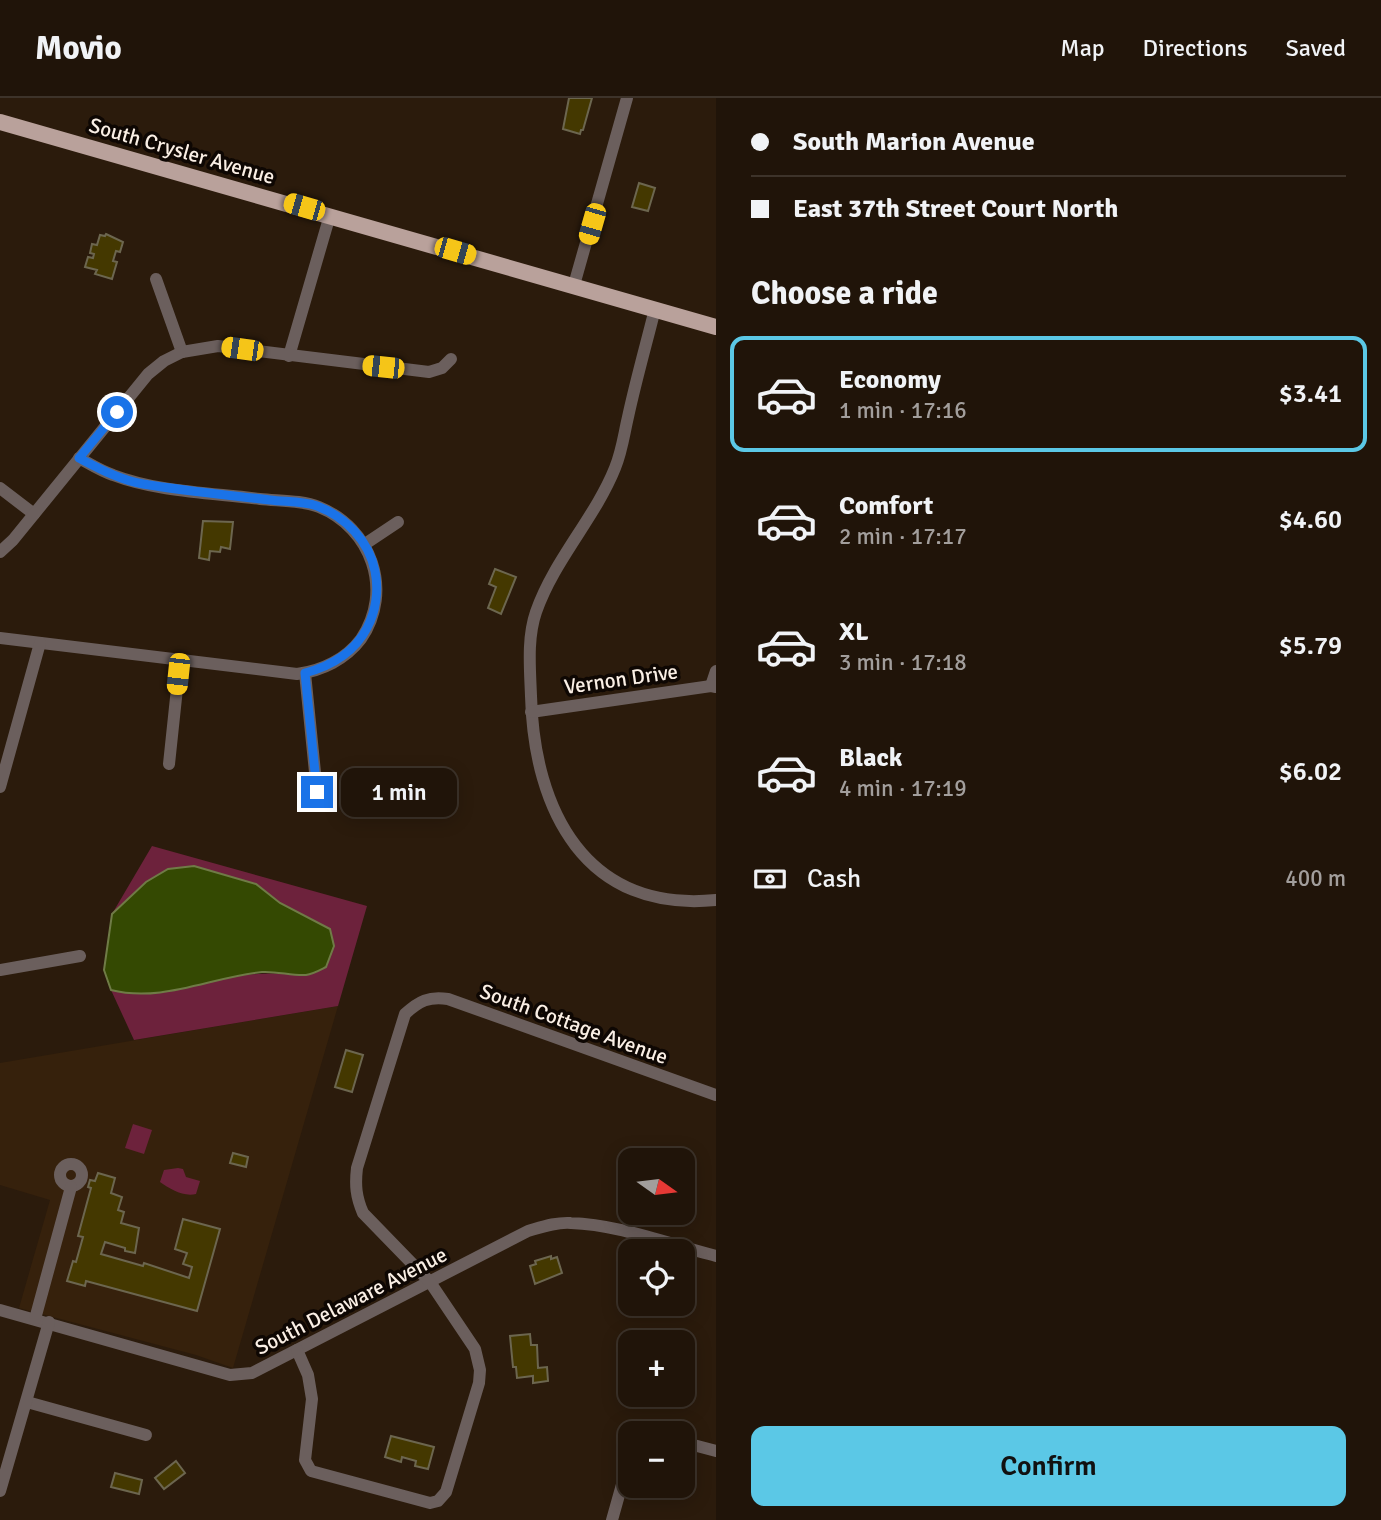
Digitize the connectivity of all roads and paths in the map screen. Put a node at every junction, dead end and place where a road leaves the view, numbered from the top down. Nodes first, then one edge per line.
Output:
1 (627, 98) edge
2 (0, 122) edge
3 (330, 215) junction
4 (156, 279) dead end
5 (574, 285) junction
6 (655, 309) junction
7 (716, 327) edge
8 (182, 352) junction
9 (289, 356) junction
10 (451, 359) dead end
11 (79, 458) junction
12 (0, 488) edge
13 (34, 514) junction
14 (398, 522) dead end
15 (365, 544) junction
16 (0, 552) edge
17 (0, 638) edge
18 (40, 643) junction
19 (180, 660) junction
20 (716, 671) edge
21 (305, 673) junction
22 (714, 686) edge
23 (531, 712) junction
24 (169, 764) dead end
25 (0, 787) edge
26 (317, 792) dead end
27 (716, 900) edge
28 (80, 956) dead end
29 (0, 970) edge
30 (716, 1094) edge
31 (71, 1186) dead end
32 (716, 1256) edge
33 (430, 1282) junction
34 (0, 1310) edge
35 (35, 1319) junction
36 (49, 1322) junction
37 (297, 1350) junction
38 (27, 1402) junction
39 (146, 1435) dead end
40 (695, 1445) edge
41 (716, 1451) edge
42 (0, 1491) edge
43 (618, 1498) edge
44 (612, 1520) edge

1 - 5 street
2 - 3 main road, South Crysler Avenue
3 - 5 main road, South Crysler Avenue
3 - 9 street
4 - 8 street
5 - 6 main road, South Crysler Avenue
6 - 7 main road, South Crysler Avenue
6 - 23 street
8 - 9 street
8 - 11 street
9 - 10 street
11 - 13 street
11 - 15 street
12 - 13 street
13 - 16 street
14 - 15 street
15 - 21 street
17 - 18 street
18 - 19 street
18 - 25 street
19 - 21 street
19 - 24 street
20 - 22 street
21 - 26 street
22 - 23 street, Vernon Drive
23 - 27 street
28 - 29 street
30 - 33 street, South Cottage Avenue
31 - 35 street
32 - 33 street, South Delaware Avenue
33 - 37 street, South Delaware Avenue
33 - 37 street
34 - 35 street, South Delaware Avenue
35 - 36 street, South Delaware Avenue
36 - 37 street, South Delaware Avenue
36 - 38 street
38 - 39 street
38 - 42 street
40 - 41 street
43 - 44 street

